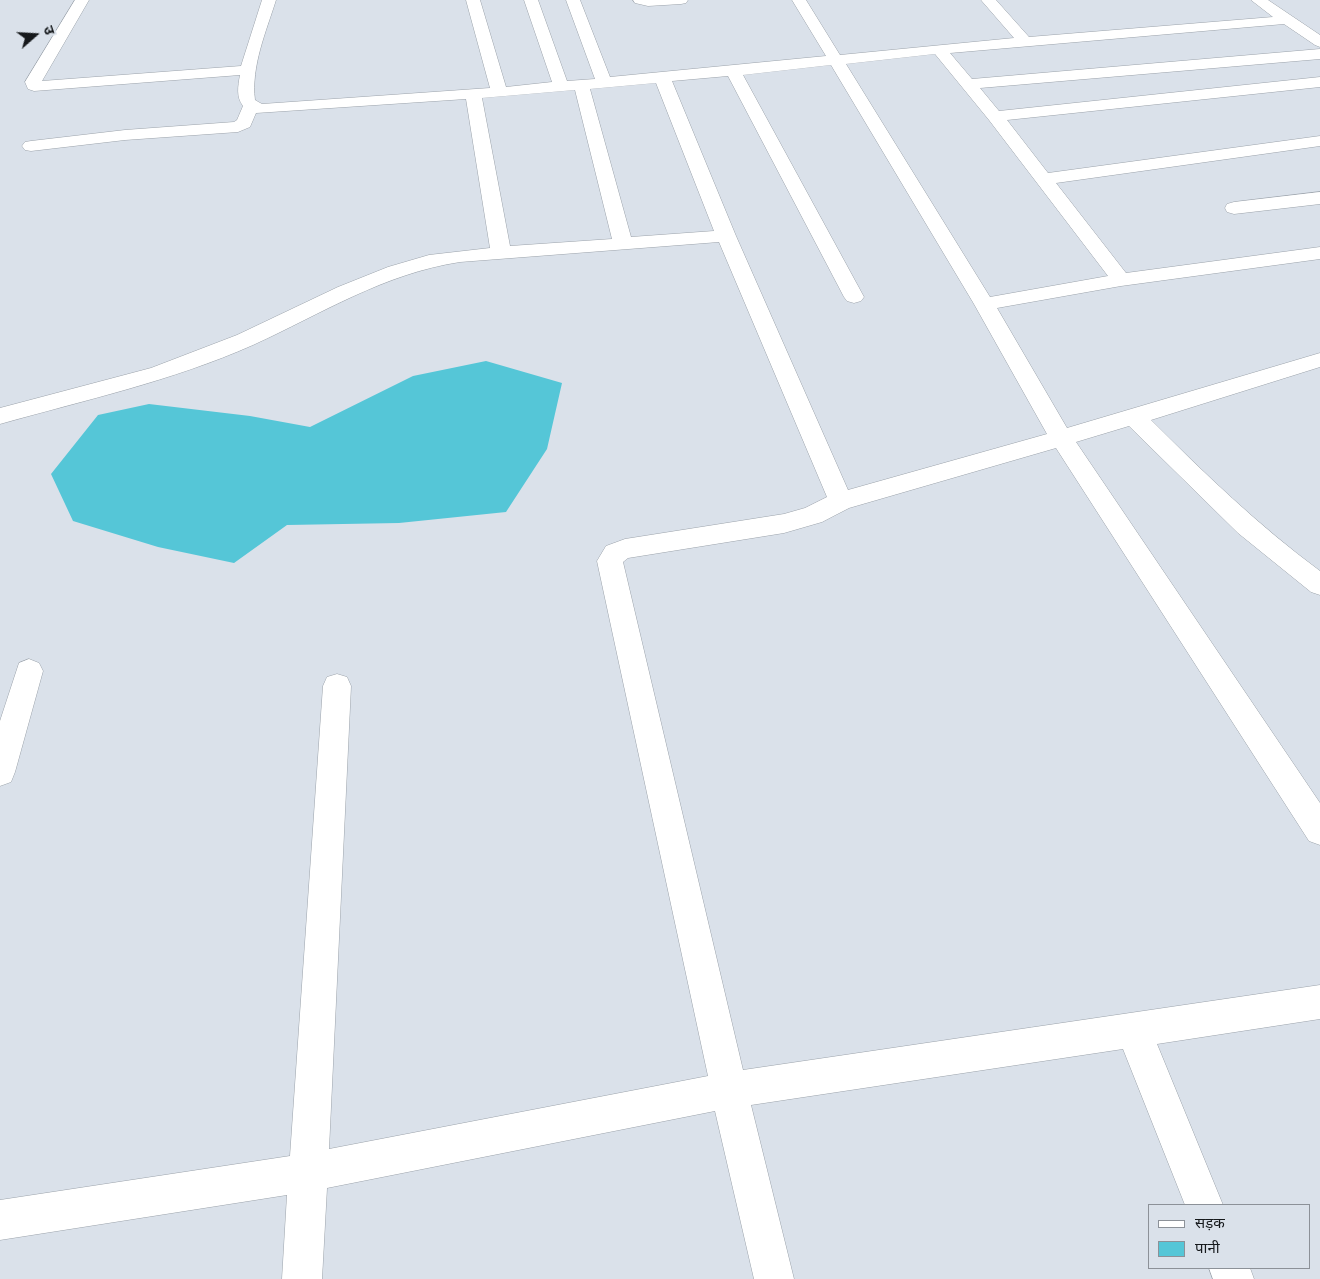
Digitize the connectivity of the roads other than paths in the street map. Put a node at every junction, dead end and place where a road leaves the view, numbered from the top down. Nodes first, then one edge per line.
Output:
1 (82, 0) edge
2 (269, 0) edge
3 (473, 0) edge
4 (531, 0) edge
5 (573, 0) edge
6 (640, 0) edge
7 (681, 0) edge
8 (799, 0) edge
9 (988, 0) edge
10 (1258, 0) edge
11 (1285, 20) junction
12 (1026, 42) junction
13 (1320, 42) edge
14 (939, 49) junction
15 (1320, 54) edge
16 (834, 59) junction
17 (248, 70) junction
18 (733, 71) junction
19 (662, 77) junction
20 (604, 82) junction
21 (1320, 82) edge
22 (581, 84) junction
23 (968, 84) junction
24 (561, 86) junction
25 (499, 92) junction
26 (473, 94) junction
27 (251, 105) junction
28 (995, 116) junction
29 (1320, 141) edge
30 (30, 146) dead end
31 (1042, 179) junction
32 (1320, 198) edge
33 (1234, 208) dead end
34 (726, 236) junction
35 (623, 244) junction
36 (501, 253) junction
37 (1320, 253) edge
38 (1121, 280) junction
39 (854, 297) dead end
40 (984, 304) junction
41 (1320, 360) edge
42 (0, 416) edge
43 (1134, 417) junction
44 (1061, 437) junction
45 (841, 501) junction
46 (1320, 585) edge
47 (29, 671) dead end
48 (337, 686) dead end
49 (0, 772) edge
50 (1320, 830) edge
51 (1320, 1002) edge
52 (1133, 1030) junction
53 (729, 1090) junction
54 (310, 1172) junction
55 (1204, 1204) edge
56 (0, 1220) edge
57 (302, 1279) edge
58 (774, 1279) edge

1 - 17 street
2 - 17 street
3 - 25 street
4 - 24 street
5 - 20 street
6 - 7 street
8 - 16 street
9 - 12 street
10 - 11 street
11 - 12 street
11 - 13 street
12 - 14 street
14 - 16 street
14 - 23 street
15 - 23 street
16 - 18 street
16 - 40 street
17 - 27 street
18 - 19 street
18 - 39 street
19 - 20 street
19 - 34 street
20 - 22 street
21 - 28 street
22 - 24 street
22 - 35 street
23 - 28 street
24 - 25 street
25 - 26 street
26 - 27 street
26 - 36 street
27 - 30 street
28 - 31 street
29 - 31 street
31 - 38 street
32 - 33 street
34 - 35 street
34 - 45 street
35 - 36 street
36 - 42 street
37 - 38 street
38 - 40 street
40 - 44 street
41 - 43 street
43 - 44 street
43 - 46 street
44 - 45 street
44 - 50 street
45 - 53 street
47 - 49 street
48 - 54 street
51 - 52 street
52 - 53 street
52 - 55 street
53 - 54 street
53 - 58 street
54 - 56 street
54 - 57 street

